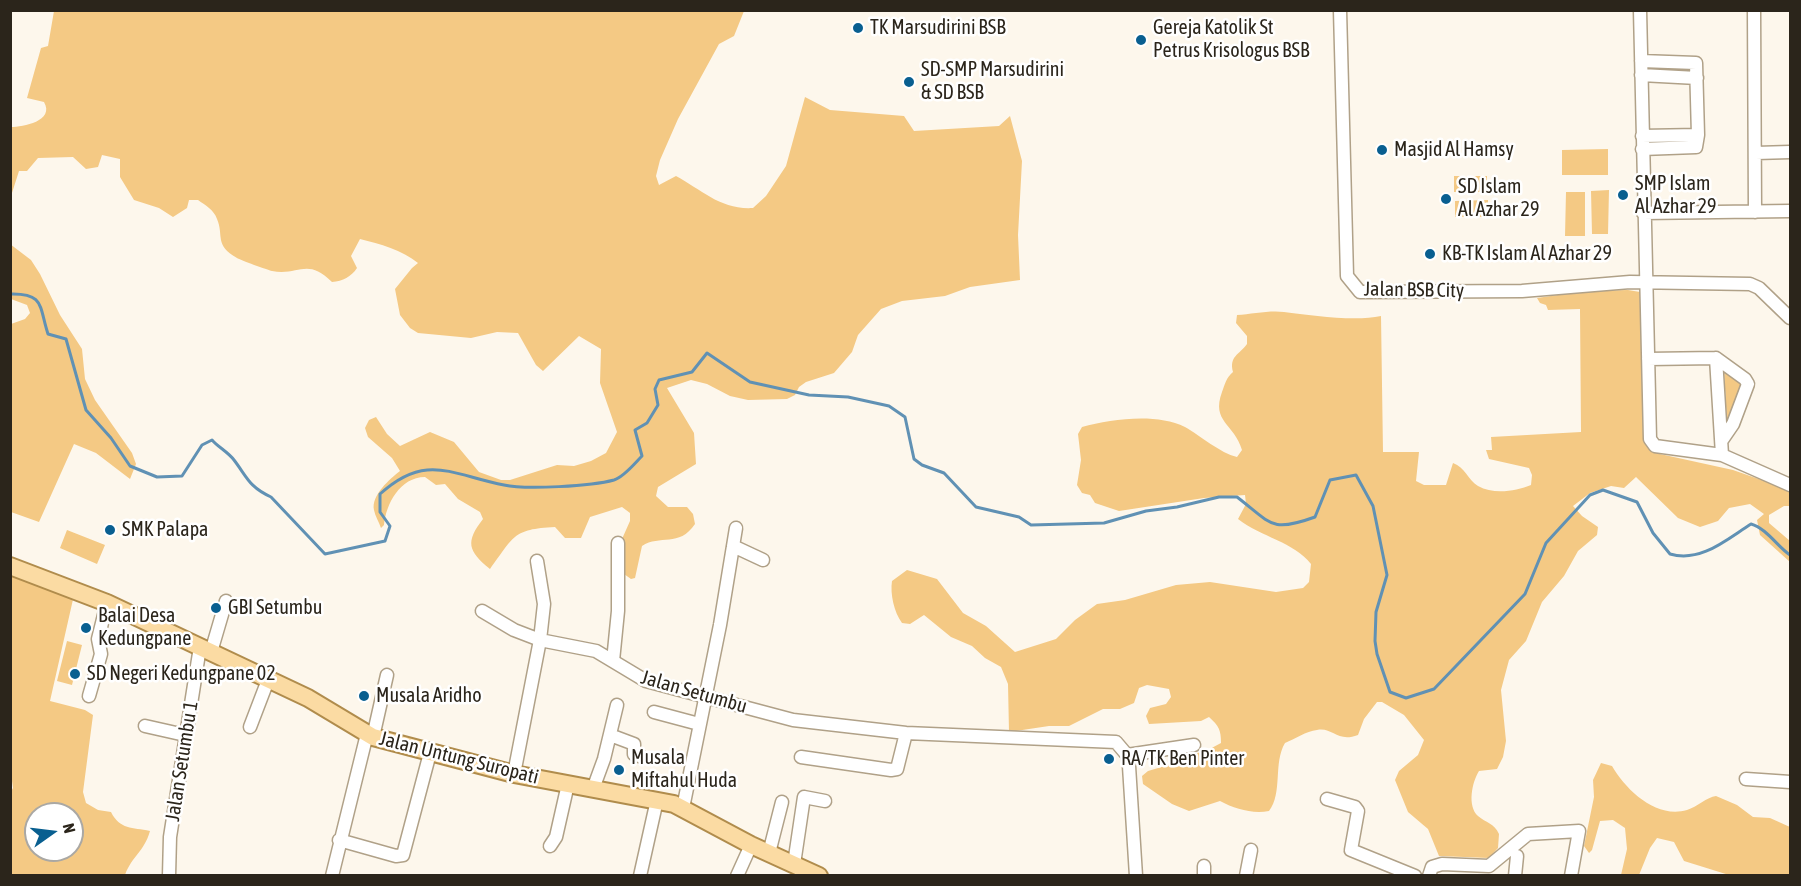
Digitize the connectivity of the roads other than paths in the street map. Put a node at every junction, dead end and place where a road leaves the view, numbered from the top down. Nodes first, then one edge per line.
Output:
1 (1340, 10) edge
2 (1640, 10) edge
3 (1754, 10) edge
4 (1641, 61) junction
5 (1641, 75) junction
6 (1697, 78) junction
7 (1642, 142) junction
8 (1791, 152) edge
9 (1756, 153) junction
10 (1755, 212) junction
11 (1791, 212) edge
12 (1643, 213) junction
13 (1645, 283) junction
14 (1791, 318) edge
15 (1716, 358) junction
16 (1648, 359) junction
17 (1722, 440) junction
18 (1722, 455) junction
19 (1789, 480) edge
20 (736, 528) dead end
21 (618, 543) dead end
22 (733, 546) junction
23 (762, 560) dead end
24 (537, 561) dead end
25 (10, 566) edge
26 (226, 601) dead end
27 (107, 603) junction
28 (482, 610) dead end
29 (540, 640) junction
30 (206, 649) junction
31 (613, 661) junction
32 (387, 675) dead end
33 (268, 680) junction
34 (89, 696) dead end
35 (704, 698) junction
36 (617, 705) dead end
37 (654, 712) dead end
38 (699, 724) junction
39 (144, 726) dead end
40 (250, 727) dead end
41 (906, 733) junction
42 (185, 735) junction
43 (370, 735) junction
44 (610, 735) junction
45 (1194, 745) dead end
46 (430, 753) junction
47 (1127, 755) junction
48 (642, 757) dead end
49 (801, 757) dead end
50 (514, 774) junction
51 (1746, 779) dead end
52 (1791, 782) edge
53 (568, 784) junction
54 (593, 789) junction
55 (1327, 799) dead end
56 (657, 800) junction
57 (825, 801) dead end
58 (782, 802) dead end
59 (682, 808) junction
60 (339, 840) junction
61 (751, 844) junction
62 (550, 846) dead end
63 (1251, 850) dead end
64 (769, 853) junction
65 (1517, 856) dead end
66 (794, 864) junction
67 (169, 876) edge
68 (332, 876) edge
69 (640, 876) edge
70 (737, 876) edge
71 (819, 876) edge
72 (1136, 876) edge
73 (1246, 876) edge
74 (1415, 876) edge
75 (1429, 876) edge
76 (1515, 876) edge
77 (1571, 876) edge

1 - 13 street, Jalan BSB City
2 - 4 street
3 - 9 street
4 - 5 street
4 - 6 street
5 - 6 street
5 - 7 street
6 - 7 street
7 - 12 street
8 - 9 street
9 - 10 street
10 - 11 street
10 - 12 street
12 - 13 street
13 - 14 street, Jalan BSB City
13 - 16 street
15 - 16 street
15 - 17 street
15 - 17 street
16 - 18 street
17 - 18 street
18 - 19 street
20 - 22 street
21 - 31 street
22 - 23 street
22 - 35 street
24 - 29 street
25 - 27 main road, Jalan Untung Suropati
26 - 30 street, Jalan Setumbu 1
27 - 30 main road, Jalan Untung Suropati
27 - 34 street
28 - 29 street, Jalan Setumbu
29 - 31 street, Jalan Setumbu
29 - 50 street
30 - 33 main road, Jalan Untung Suropati
30 - 42 street, Jalan Setumbu 1
31 - 35 street, Jalan Setumbu
32 - 43 street
33 - 40 street
33 - 43 main road, Jalan Untung Suropati
35 - 38 street
35 - 41 street, Jalan Setumbu
36 - 44 street
37 - 38 street
38 - 59 street
39 - 42 street
41 - 47 street, Jalan Setumbu
41 - 49 street
42 - 67 street, Jalan Setumbu 1
43 - 46 main road, Jalan Untung Suropati
43 - 60 street
44 - 48 street
44 - 54 street
45 - 47 street
46 - 50 main road, Jalan Untung Suropati
46 - 60 street
47 - 72 street
50 - 53 main road, Jalan Untung Suropati
51 - 52 street
53 - 54 main road, Jalan Untung Suropati
53 - 62 street
54 - 56 main road, Jalan Untung Suropati
55 - 74 street
56 - 59 main road, Jalan Untung Suropati
56 - 69 street
57 - 66 street
58 - 64 street
59 - 61 main road, Jalan Untung Suropati
60 - 68 street
61 - 64 main road, Jalan Untung Suropati
61 - 70 street
63 - 73 street
64 - 66 main road, Jalan Untung Suropati
65 - 76 street
66 - 71 main road, Jalan Untung Suropati
75 - 77 street

